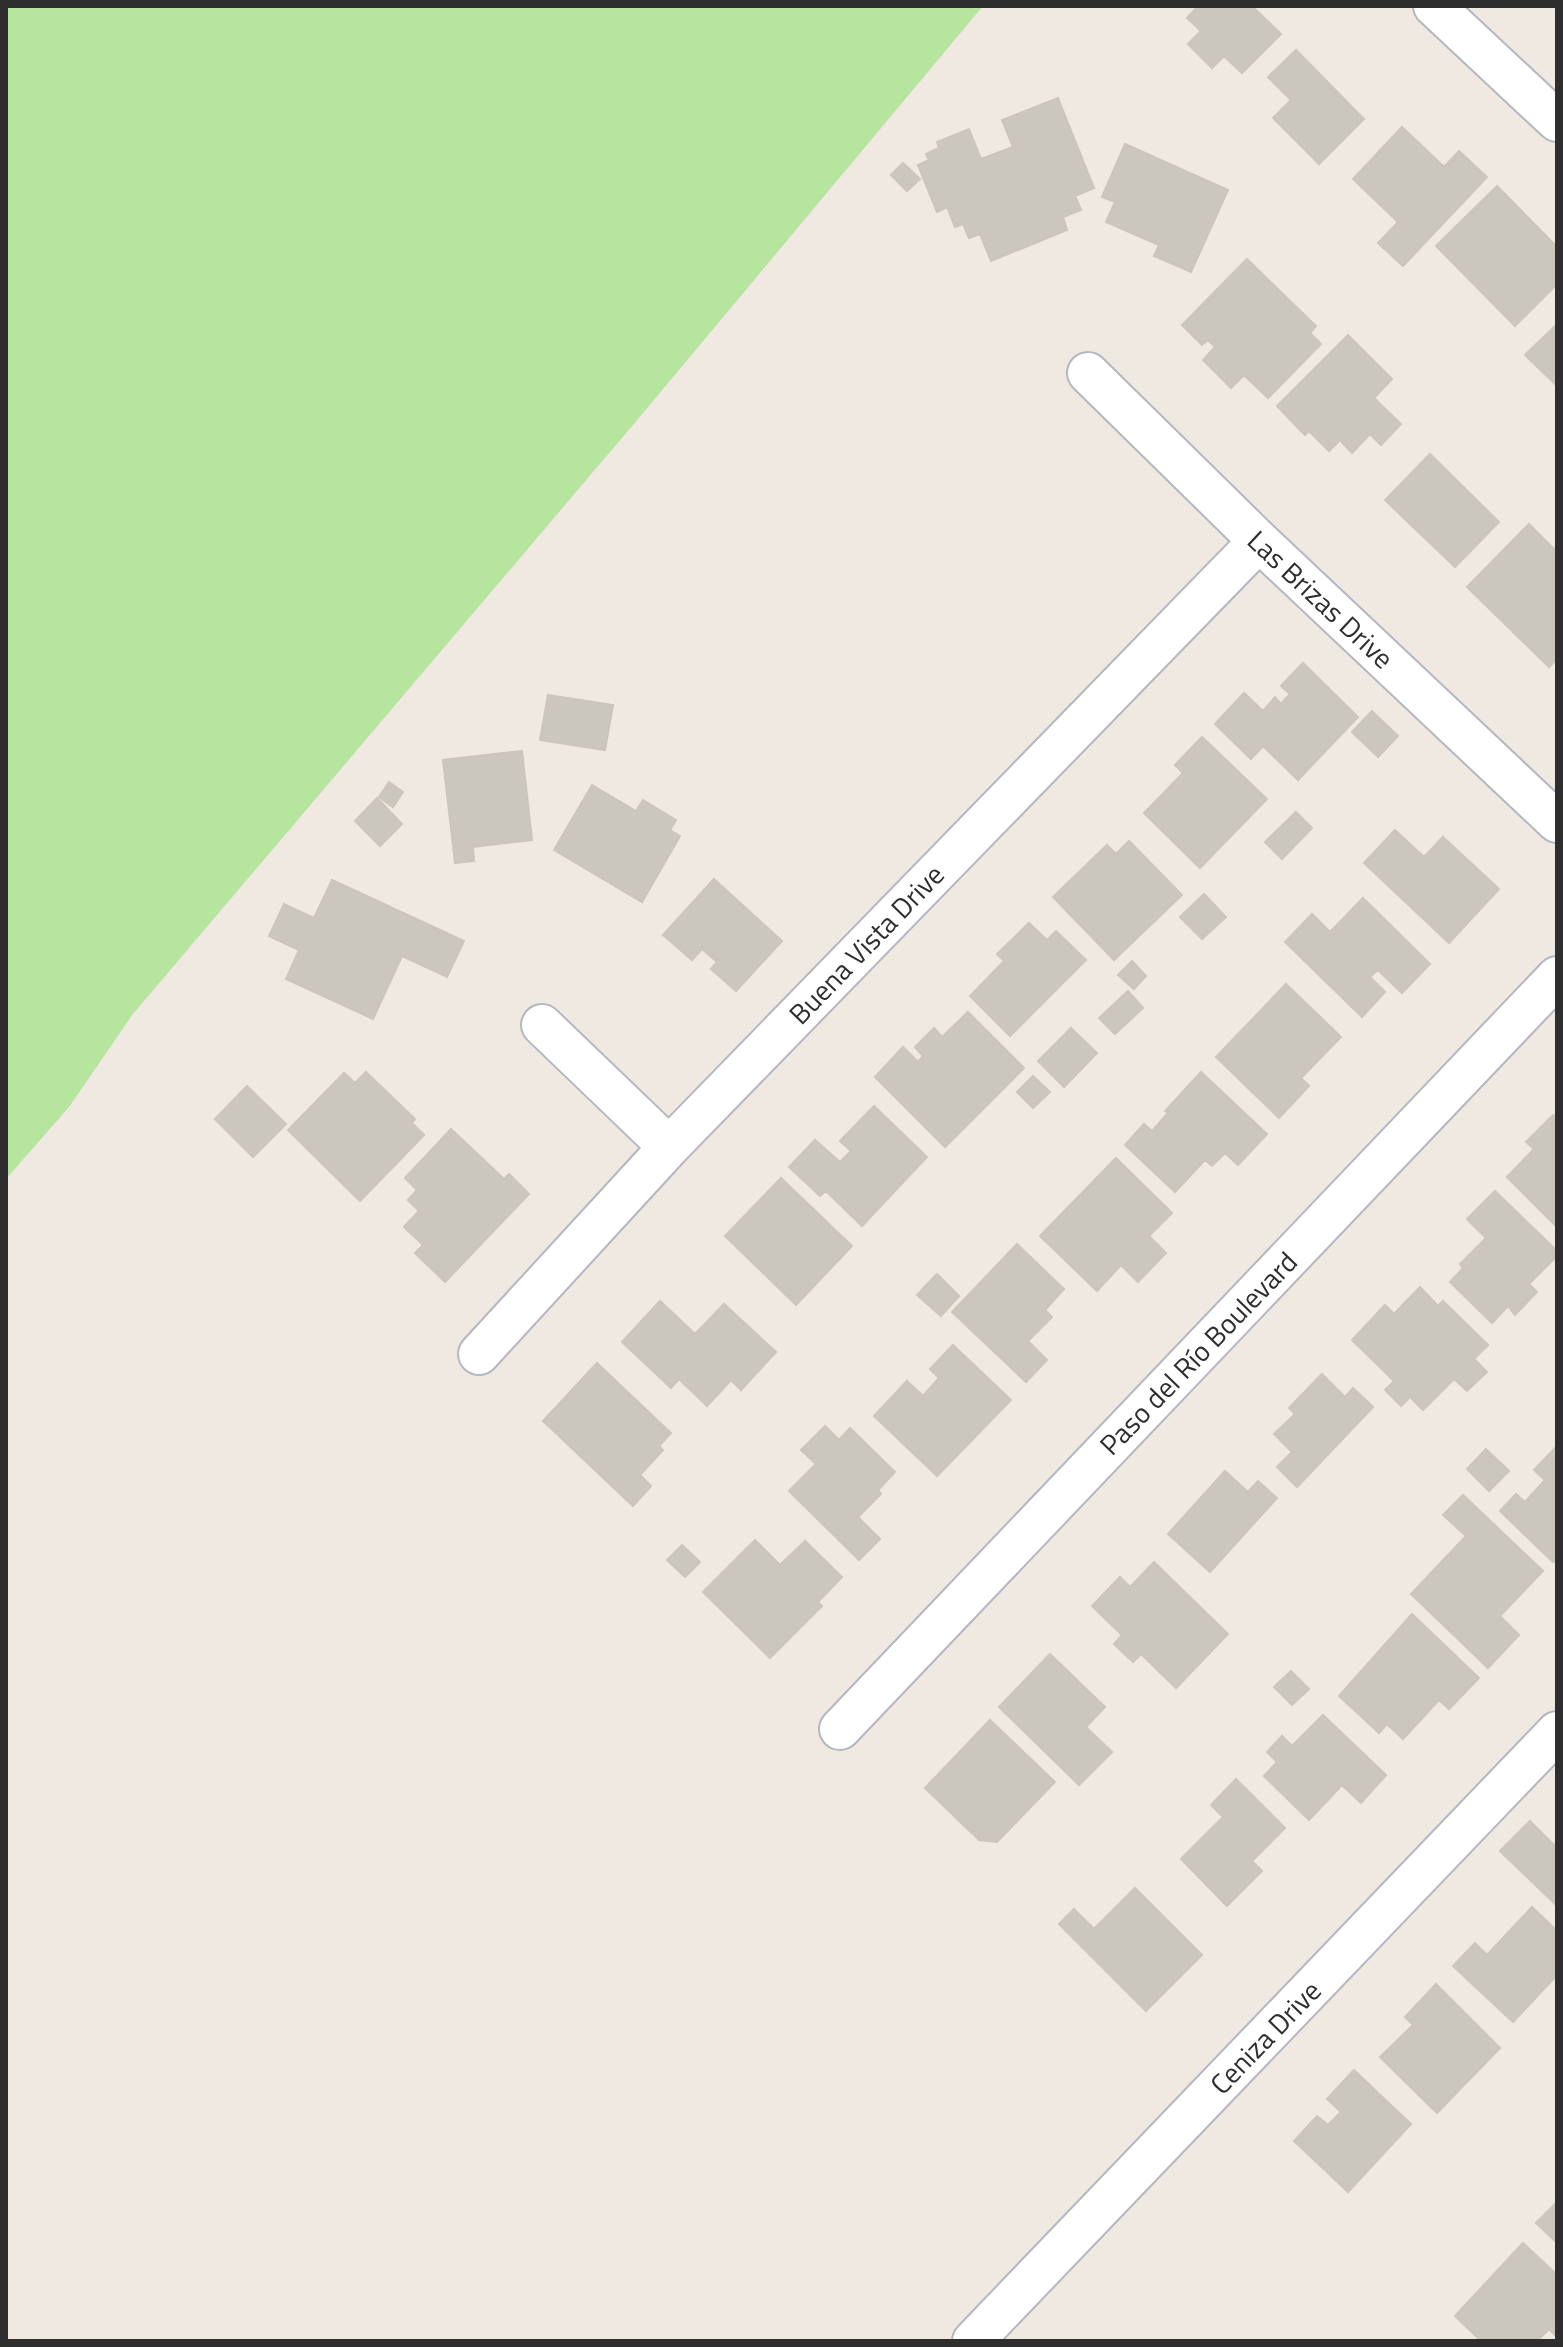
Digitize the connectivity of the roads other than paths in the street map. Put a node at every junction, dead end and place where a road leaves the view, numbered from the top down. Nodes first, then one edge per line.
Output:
1 (1434, 6) edge
2 (1557, 121) edge
3 (1088, 373) dead end
4 (1259, 541) junction
5 (1557, 822) edge
6 (1557, 977) edge
7 (542, 1025) dead end
8 (669, 1147) junction
9 (479, 1354) dead end
10 (840, 1729) dead end
11 (1557, 1732) edge
12 (973, 2341) edge

1 - 2 street
3 - 4 street, Las Brizas Drive
4 - 5 street, Las Brizas Drive
4 - 8 street, Buena Vista Drive
6 - 10 street, Paso del Río Boulevard
7 - 8 street
8 - 9 street, Buena Vista Drive
11 - 12 street, Ceniza Drive

